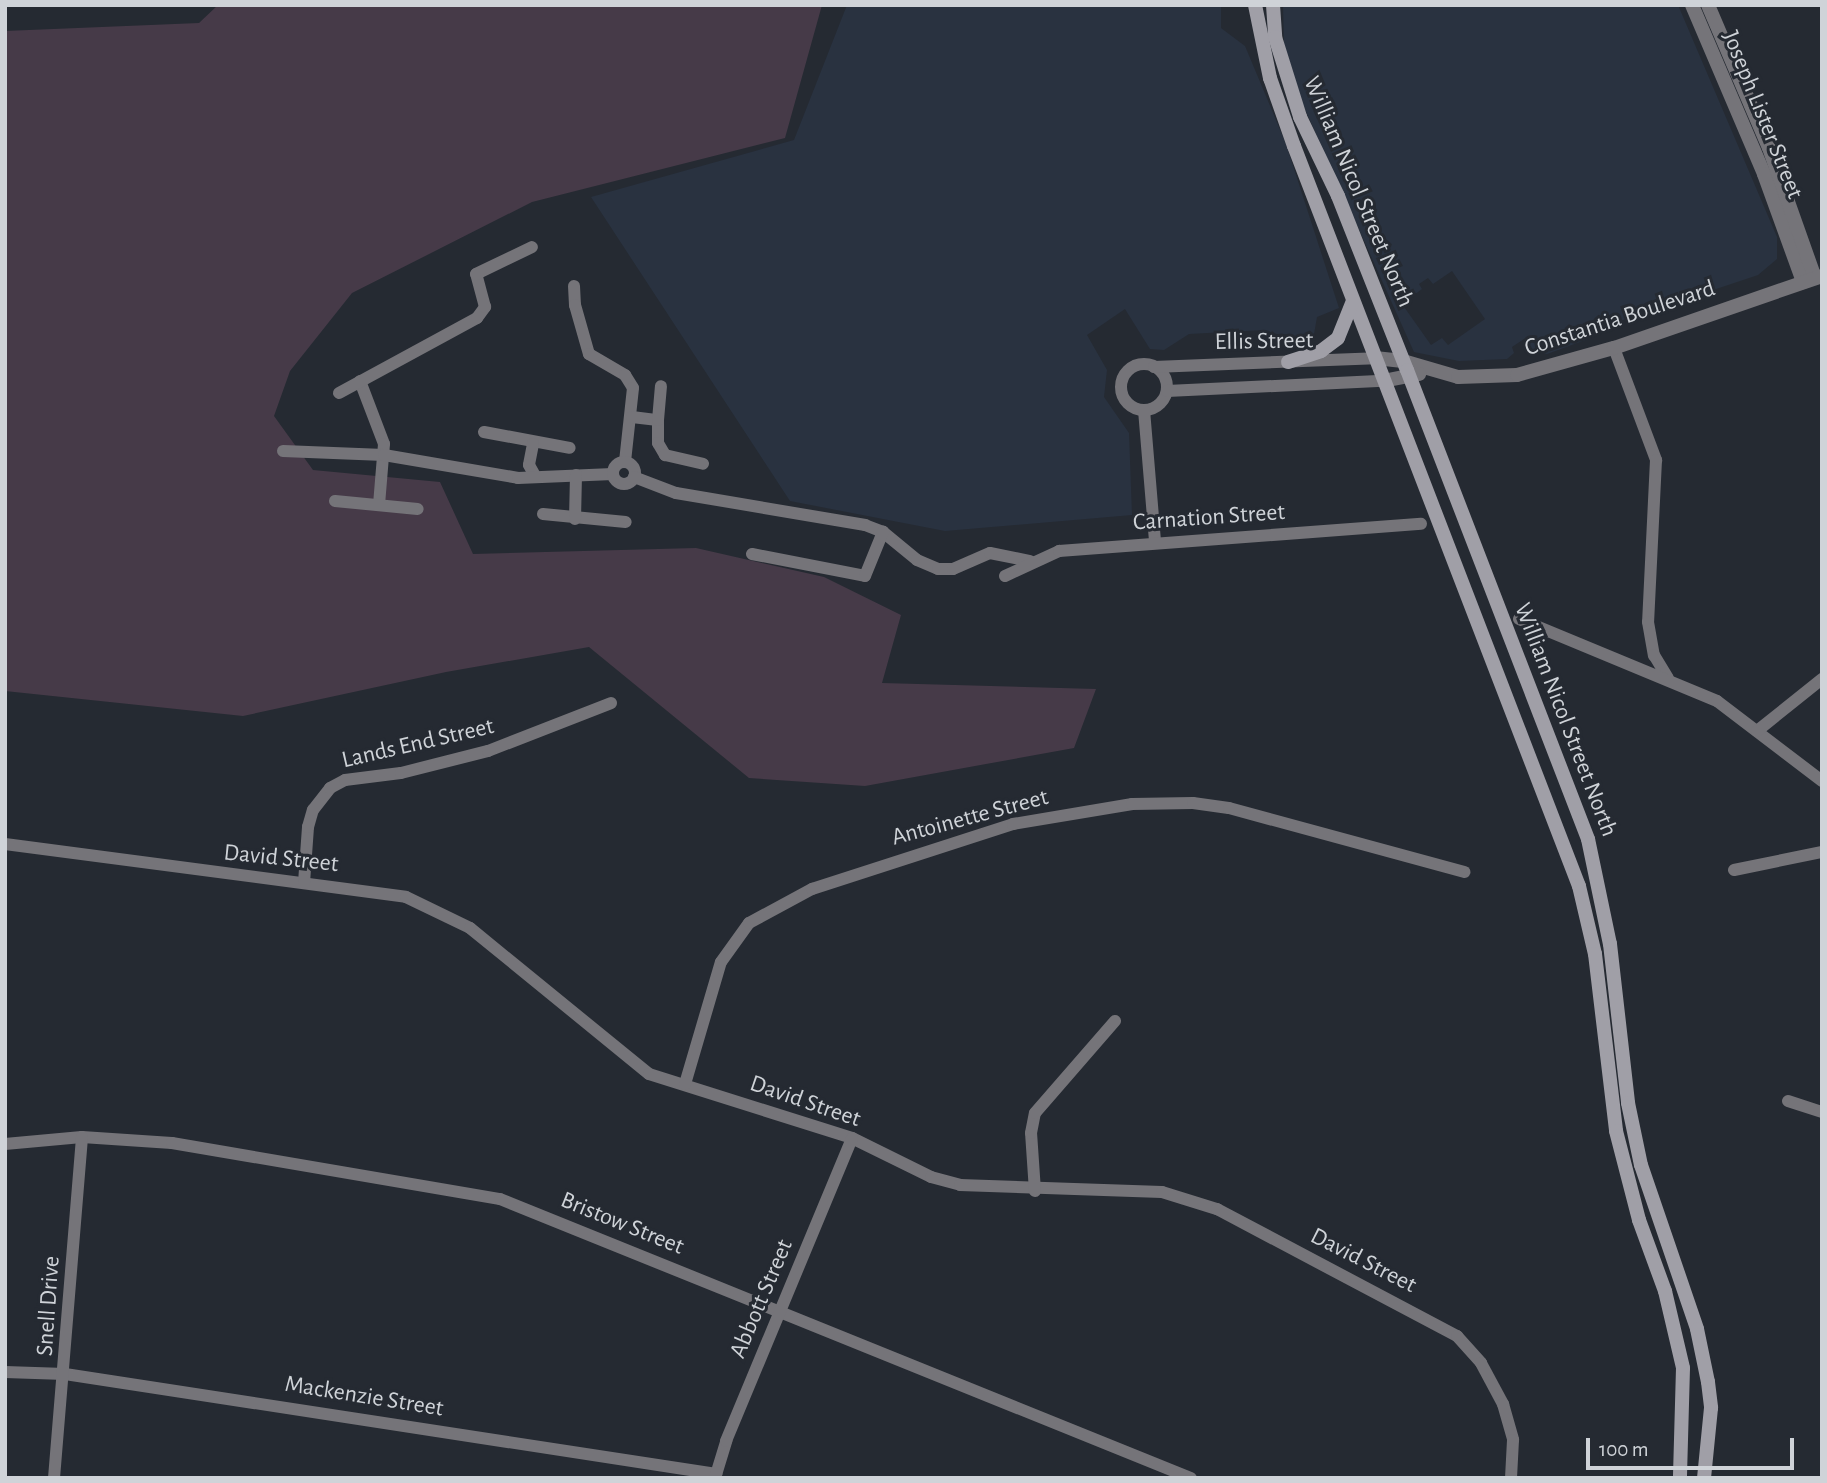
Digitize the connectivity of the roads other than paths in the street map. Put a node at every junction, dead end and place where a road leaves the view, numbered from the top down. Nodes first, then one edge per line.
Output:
1 (1255, 5) edge
2 (1273, 5) edge
3 (1692, 5) edge
4 (1708, 5) edge
5 (532, 247) dead end
6 (1813, 278) edge
7 (574, 286) dead end
8 (1353, 299) junction
9 (1614, 348) junction
10 (1375, 358) junction
11 (1403, 360) junction
12 (1288, 362) junction
13 (1154, 367) junction
14 (1427, 370) junction
15 (1410, 378) junction
16 (360, 381) junction
17 (1383, 382) junction
18 (661, 386) dead end
19 (1167, 391) junction
20 (339, 393) dead end
21 (1144, 410) junction
22 (632, 417) junction
23 (658, 420) junction
24 (484, 432) dead end
25 (533, 444) junction
26 (570, 448) dead end
27 (283, 451) dead end
28 (384, 455) junction
29 (625, 462) junction
30 (703, 464) dead end
31 (534, 474) junction
32 (612, 474) junction
33 (576, 475) junction
34 (634, 477) junction
35 (335, 501) dead end
36 (379, 505) junction
37 (418, 509) dead end
38 (542, 514) dead end
39 (575, 519) junction
40 (626, 523) dead end
41 (1421, 524) dead end
42 (883, 532) junction
43 (1155, 542) junction
44 (752, 554) dead end
45 (1030, 561) junction
46 (1005, 576) dead end
47 (1519, 618) dead end
48 (1668, 678) junction
49 (1822, 679) edge
50 (611, 703) dead end
51 (1757, 731) junction
52 (1822, 781) edge
53 (5, 844) edge
54 (1822, 852) edge
55 (1734, 870) dead end
56 (1464, 873) dead end
57 (304, 883) junction
58 (1115, 1021) dead end
59 (685, 1084) junction
60 (1788, 1101) dead end
61 (1822, 1112) edge
62 (82, 1138) junction
63 (852, 1138) junction
64 (5, 1144) edge
65 (1035, 1191) junction
66 (778, 1313) junction
67 (5, 1372) edge
68 (65, 1374) junction
69 (716, 1476) edge
70 (54, 1478) edge
71 (1191, 1478) edge
72 (1511, 1478) edge
73 (1680, 1478) edge
74 (1703, 1478) edge

1 - 8 main road, William Nicol Street North
2 - 11 main road, William Nicol Street North
3 - 6 street, Joseph Lister Street
4 - 6 street, Joseph Lister Street
5 - 16 street
6 - 9 street, Constantia Boulevard
7 - 22 street
8 - 10 main road, William Nicol Street North
8 - 12 main road
9 - 14 street, Constantia Boulevard
9 - 48 street
10 - 11 street, Constantia Boulevard
10 - 12 street, Ellis Street
10 - 17 main road, William Nicol Street North
11 - 14 street, Constantia Boulevard
11 - 15 main road, William Nicol Street North
12 - 13 street, Ellis Street
13 - 19 street
13 - 21 street, Ellis Street
14 - 15 street
15 - 17 street
15 - 74 main road, William Nicol Street North
16 - 20 street
16 - 28 street
17 - 19 street, Ellis Street
17 - 73 main road, William Nicol Street North
18 - 23 street
19 - 21 street
21 - 43 street
22 - 23 street
22 - 29 street
23 - 30 street
24 - 25 street
25 - 26 street
25 - 31 street
27 - 28 street
28 - 31 street
28 - 36 street
29 - 32 street
29 - 34 street
31 - 33 street
32 - 33 street
32 - 34 street
33 - 39 street
34 - 42 street
35 - 36 street
36 - 37 street
38 - 39 street
39 - 40 street
41 - 43 street, Carnation Street
42 - 44 street
42 - 45 street
43 - 45 street, Carnation Street
45 - 46 street, Carnation Street
47 - 48 street
48 - 51 street
49 - 51 street
50 - 57 street, Lands End Street
51 - 52 street
53 - 57 street, David Street
54 - 55 street
56 - 59 street, Antoinette Street
57 - 59 street, David Street
58 - 65 street
59 - 63 street, David Street
60 - 61 street
62 - 64 street, Bristow Street
62 - 66 street, Bristow Street
62 - 68 street, Snell Drive
63 - 65 street, David Street
63 - 66 street, Abbott Street
65 - 72 street, David Street
66 - 69 street, Abbott Street
66 - 71 street, Bristow Street
67 - 68 street, Mackenzie Street
68 - 69 street, Mackenzie Street
68 - 70 street, Snell Drive

